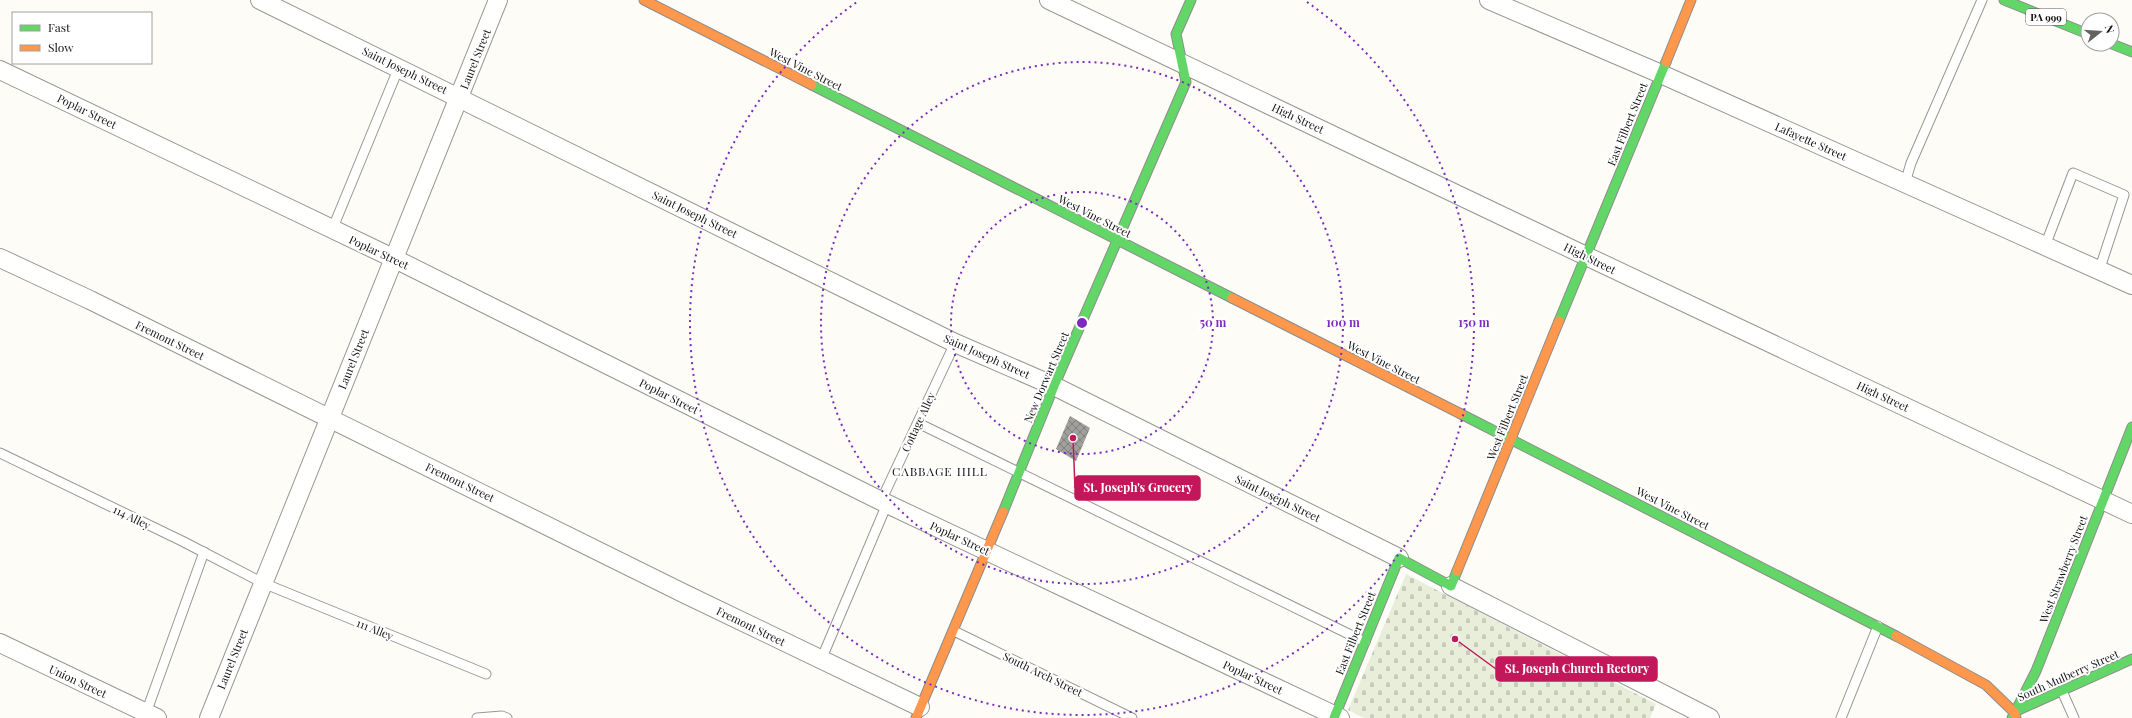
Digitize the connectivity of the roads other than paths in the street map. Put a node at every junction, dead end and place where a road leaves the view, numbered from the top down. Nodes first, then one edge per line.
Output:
1 (260, 0) edge
2 (498, 0) edge
3 (644, 0) edge
4 (1049, 0) edge
5 (1190, 0) edge
6 (1489, 0) edge
7 (1691, 0) edge
8 (1982, 0) edge
9 (2004, 0) edge
10 (2080, 31) edge
11 (2120, 47) edge
12 (2132, 52) edge
13 (1182, 64) junction
14 (399, 67) junction
15 (0, 70) edge
16 (1661, 74) junction
17 (459, 97) junction
18 (1905, 183) junction
19 (332, 230) junction
20 (1118, 240) junction
21 (2045, 246) junction
22 (1586, 256) junction
23 (0, 258) edge
24 (394, 259) junction
25 (2099, 271) junction
26 (2132, 285) edge
27 (955, 343) junction
28 (1054, 386) junction
29 (329, 419) junction
30 (918, 423) junction
31 (2132, 427) edge
32 (1511, 439) junction
33 (0, 454) edge
34 (1019, 472) junction
35 (2103, 500) junction
36 (884, 502) junction
37 (2132, 514) edge
38 (986, 551) junction
39 (204, 552) junction
40 (1400, 558) junction
41 (263, 583) junction
42 (1451, 586) junction
43 (1878, 626) junction
44 (954, 630) junction
45 (1365, 642) junction
46 (0, 643) edge
47 (821, 660) junction
48 (2132, 660) edge
49 (486, 674) dead end
50 (2062, 691) junction
51 (918, 713) edge
52 (152, 715) edge
53 (2014, 716) edge
54 (1336, 717) edge
55 (209, 718) edge
56 (477, 718) edge
57 (507, 718) edge
58 (1132, 718) edge
59 (1710, 718) edge
60 (1842, 718) edge
61 (2074, 718) edge

1 - 14 street, Saint Joseph Street
2 - 17 street, Laurel Street
3 - 20 street, West Vine Street
4 - 13 street, High Street
5 - 13 street, New Dorwart Street
6 - 16 street, Lafayette Street
7 - 16 street, East Filbert Street
8 - 18 lane
9 - 10 street, PA 999
11 - 12 street
13 - 20 street, New Dorwart Street
13 - 22 street, High Street
14 - 17 street, Saint Joseph Street
14 - 19 lane
15 - 19 street, Poplar Street
16 - 18 street, Lafayette Street
16 - 22 street, East Filbert Street
17 - 24 street, Laurel Street
17 - 27 street, Saint Joseph Street
18 - 21 street, Lafayette Street
19 - 24 street, Poplar Street
20 - 28 street, New Dorwart Street
20 - 32 street, West Vine Street
21 - 25 street, Lafayette Street
21 - 25 lane
22 - 32 street, West Filbert Street
22 - 35 street, High Street
23 - 29 street, Fremont Street
24 - 29 street, Laurel Street
24 - 36 street, Poplar Street
25 - 26 street, Lafayette Street
27 - 28 street, Saint Joseph Street
27 - 30 lane, Cottage Alley
28 - 34 street, New Dorwart Street
28 - 40 street, Saint Joseph Street
29 - 41 street, Laurel Street
29 - 47 street, Fremont Street
30 - 34 lane
30 - 36 lane, Cottage Alley
31 - 35 street, West Strawberry Street
32 - 42 street, West Filbert Street
32 - 43 street, West Vine Street
33 - 39 lane, 114 Alley
34 - 38 street, New Dorwart Street
34 - 45 lane
35 - 37 street, High Street
35 - 53 street, West Strawberry Street
36 - 38 street, Poplar Street
36 - 47 lane, Cottage Alley
38 - 44 street, New Dorwart Street
38 - 54 street, Poplar Street
39 - 41 lane, 114 Alley
39 - 52 lane
40 - 42 street, Saint Joseph Street
40 - 45 street, East Filbert Street
41 - 49 lane, 111 Alley
41 - 55 street, Laurel Street
42 - 59 street, Saint Joseph Street
43 - 53 street, West Vine Street
43 - 60 lane
44 - 51 street, New Dorwart Street
44 - 58 lane, South Arch Street
45 - 54 street, East Filbert Street
46 - 52 street, Union Street
47 - 51 street, Fremont Street
48 - 50 street, South Mulberry Street
50 - 53 street, South Mulberry Street
50 - 61 lane
56 - 57 lane

